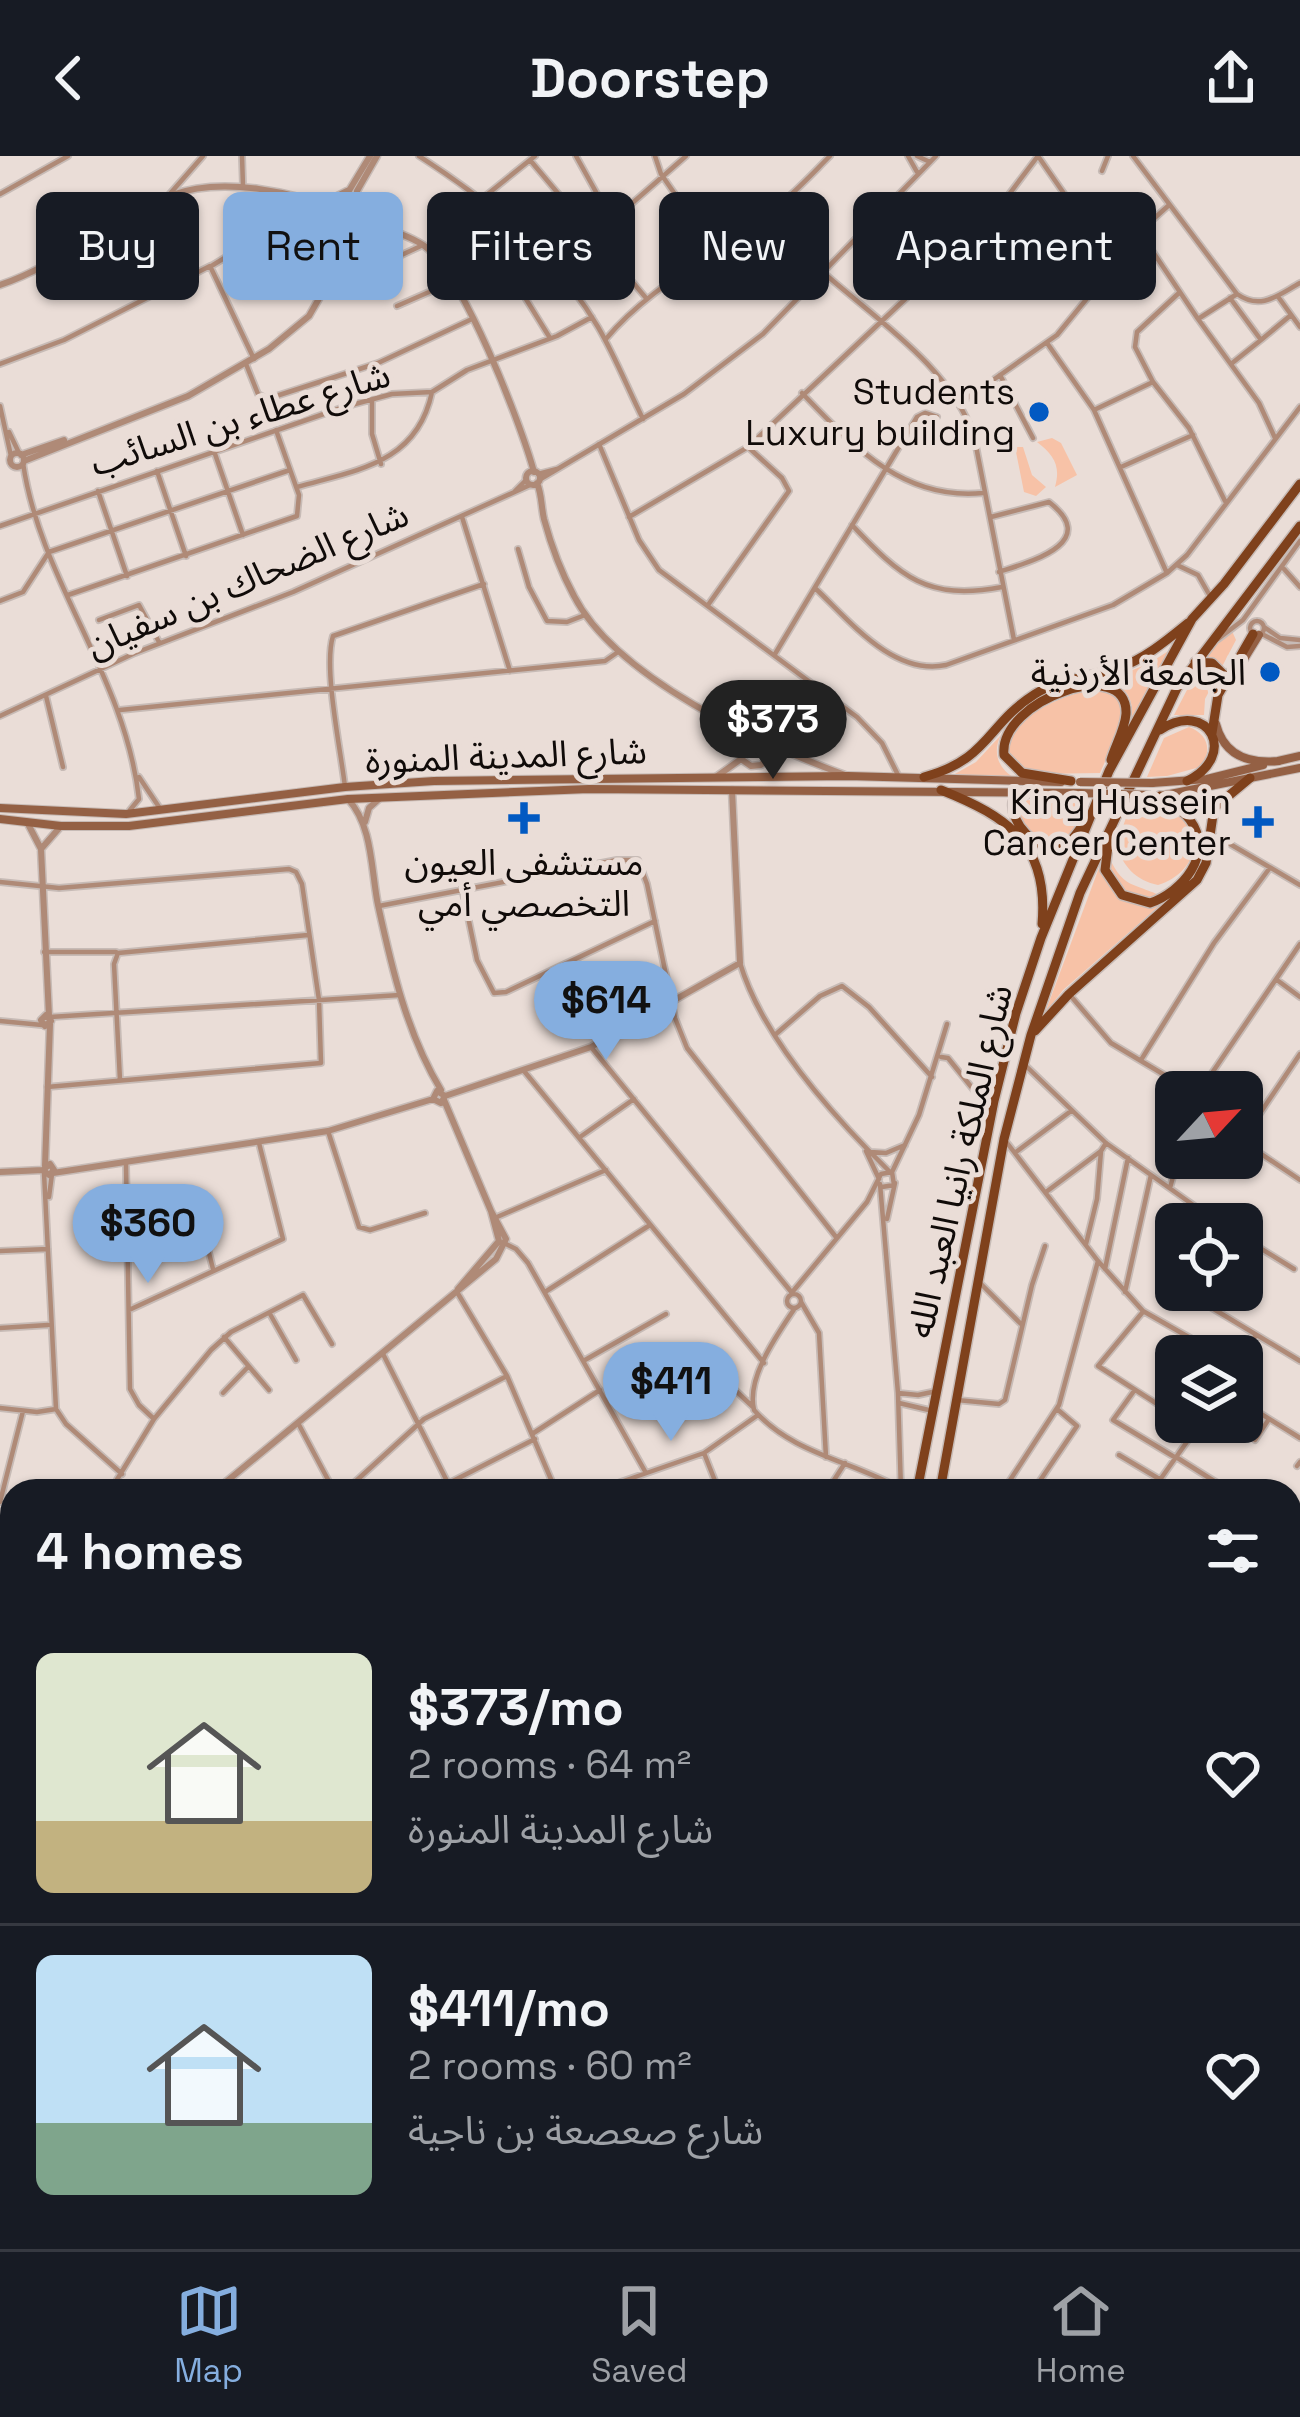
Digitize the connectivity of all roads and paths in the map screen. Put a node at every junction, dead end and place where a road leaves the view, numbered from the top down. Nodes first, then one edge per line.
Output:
1 (66, 156) edge
2 (203, 156) edge
3 (242, 156) edge
4 (373, 156) edge
5 (419, 156) edge
6 (576, 156) edge
7 (655, 156) edge
8 (685, 156) edge
9 (830, 156) edge
10 (908, 156) edge
11 (917, 156) edge
12 (936, 156) edge
13 (1038, 156) edge
14 (1108, 156) edge
15 (1133, 156) edge
16 (533, 158) edge
17 (930, 162) junction
18 (1102, 171) dead end
19 (661, 174) junction
20 (918, 174) junction
21 (243, 188) junction
22 (350, 189) junction
23 (172, 192) edge
24 (187, 192) edge
25 (262, 192) edge
26 (344, 192) edge
27 (349, 192) edge
28 (357, 192) edge
29 (474, 192) edge
30 (490, 192) edge
31 (559, 192) edge
32 (596, 192) edge
33 (673, 192) edge
34 (792, 192) edge
35 (1009, 192) edge
36 (1062, 192) edge
37 (0, 194) edge
38 (635, 198) edge
39 (1168, 206) junction
40 (1156, 218) edge
41 (403, 237) edge
42 (423, 245) junction
43 (427, 250) edge
44 (403, 254) edge
45 (1156, 256) edge
46 (223, 258) edge
47 (211, 266) junction
48 (829, 266) edge
49 (36, 269) edge
50 (829, 277) edge
51 (1300, 283) edge
52 (0, 285) edge
53 (635, 286) edge
54 (659, 289) edge
55 (1180, 292) junction
56 (427, 293) edge
57 (1234, 296) junction
58 (1277, 296) junction
59 (646, 299) junction
60 (318, 300) edge
61 (462, 300) edge
62 (526, 300) edge
63 (579, 300) edge
64 (796, 300) edge
65 (904, 300) edge
66 (1089, 300) edge
67 (397, 306) dead end
68 (1292, 315) junction
69 (592, 317) junction
70 (472, 319) junction
71 (1198, 319) junction
72 (881, 323) junction
73 (1300, 327) edge
74 (550, 338) junction
75 (605, 340) junction
76 (1261, 340) junction
77 (1047, 343) junction
78 (494, 361) junction
79 (250, 362) junction
80 (0, 364) edge
81 (1229, 365) junction
82 (1000, 375) junction
83 (1153, 382) junction
84 (432, 392) junction
85 (802, 393) junction
86 (372, 400) junction
87 (959, 404) junction
88 (0, 406) edge
89 (1300, 407) edge
90 (1094, 410) junction
91 (937, 417) dead end
92 (643, 419) junction
93 (276, 430) junction
94 (1193, 435) junction
95 (1033, 438) dead end
96 (1275, 438) junction
97 (599, 444) junction
98 (748, 447) junction
99 (214, 451) junction
100 (17, 460) junction
101 (381, 464) junction
102 (0, 465) edge
103 (886, 468) junction
104 (1119, 468) junction
105 (289, 470) junction
106 (157, 471) junction
107 (533, 479) junction
108 (1300, 484) edge
109 (296, 488) junction
110 (98, 490) junction
111 (230, 492) junction
112 (984, 493) junction
113 (1225, 501) junction
114 (36, 512) junction
115 (171, 513) junction
116 (461, 514) junction
117 (629, 517) junction
118 (989, 518) junction
119 (852, 525) junction
120 (0, 526) edge
121 (1300, 526) edge
122 (112, 533) junction
123 (243, 535) junction
124 (1300, 541) edge
125 (518, 549) dead end
126 (50, 552) junction
127 (1186, 555) junction
128 (185, 556) junction
129 (1176, 565) junction
130 (1282, 567) junction
131 (1190, 568) junction
132 (999, 572) junction
133 (1167, 573) junction
134 (128, 576) junction
135 (1206, 583) junction
136 (484, 584) junction
137 (1224, 584) junction
138 (1002, 587) junction
139 (1300, 587) edge
140 (816, 589) junction
141 (68, 595) junction
142 (0, 601) edge
143 (1210, 602) junction
144 (708, 605) junction
145 (1253, 606) junction
146 (585, 615) junction
147 (1192, 619) junction
148 (99, 620) dead end
149 (1232, 630) junction
150 (1258, 630) junction
151 (1014, 640) junction
152 (1213, 642) junction
153 (159, 643) junction
154 (1299, 647) edge
155 (620, 650) junction
156 (775, 654) junction
157 (1195, 662) junction
158 (103, 668) junction
159 (510, 671) junction
160 (1227, 678) junction
161 (333, 689) junction
162 (46, 696) junction
163 (120, 710) junction
164 (0, 716) edge
165 (728, 726) junction
166 (1156, 733) junction
167 (1213, 739) junction
168 (766, 742) junction
169 (741, 759) junction
170 (1279, 760) junction
171 (1300, 762) edge
172 (63, 767) dead end
173 (1109, 771) junction
174 (136, 772) junction
175 (848, 776) junction
176 (899, 777) junction
177 (923, 777) junction
178 (715, 778) junction
179 (1250, 778) junction
180 (1187, 781) junction
181 (1077, 786) junction
182 (345, 787) junction
183 (732, 790) junction
184 (941, 790) junction
185 (1029, 792) junction
186 (1156, 795) junction
187 (382, 798) junction
188 (348, 799) junction
189 (2, 808) edge
190 (166, 809) junction
191 (126, 814) junction
192 (1089, 817) junction
193 (3, 820) edge
194 (27, 822) junction
195 (1112, 823) junction
196 (62, 826) junction
197 (364, 826) junction
198 (1218, 837) dead end
199 (41, 849) junction
200 (1269, 869) junction
201 (0, 882) edge
202 (1300, 885) edge
203 (41, 887) junction
204 (462, 888) junction
205 (379, 905) junction
206 (656, 921) junction
207 (310, 934) junction
208 (1041, 938) junction
209 (1300, 944) edge
210 (44, 952) junction
211 (118, 953) junction
212 (740, 963) junction
213 (1277, 980) junction
214 (400, 994) junction
215 (1069, 994) junction
216 (1300, 997) edge
217 (319, 1000) junction
218 (671, 1000) junction
219 (117, 1016) junction
220 (46, 1020) junction
221 (0, 1021) edge
222 (947, 1024) dead end
223 (776, 1034) junction
224 (1031, 1035) junction
225 (591, 1047) junction
226 (1300, 1054) edge
227 (939, 1058) junction
228 (1141, 1060) junction
229 (1023, 1064) junction
230 (524, 1070) junction
231 (1160, 1071) edge
232 (1211, 1071) edge
233 (932, 1077) junction
234 (120, 1080) junction
235 (47, 1087) junction
236 (439, 1098) junction
237 (634, 1100) junction
238 (994, 1101) junction
239 (1263, 1109) edge
240 (1071, 1111) junction
241 (328, 1131) junction
242 (580, 1137) junction
243 (1004, 1139) junction
244 (259, 1142) junction
245 (1106, 1143) junction
246 (905, 1145) junction
247 (867, 1149) junction
248 (1101, 1151) junction
249 (1016, 1152) junction
250 (1263, 1154) edge
251 (1128, 1158) junction
252 (126, 1161) junction
253 (49, 1169) junction
254 (606, 1170) junction
255 (1300, 1170) edge
256 (0, 1172) edge
257 (891, 1172) junction
258 (1151, 1174) junction
259 (1298, 1178) edge
260 (1172, 1179) edge
261 (879, 1182) junction
262 (892, 1186) junction
263 (1169, 1188) junction
264 (1046, 1192) junction
265 (881, 1194) junction
266 (1190, 1203) edge
267 (866, 1204) junction
268 (884, 1212) junction
269 (425, 1214) dead end
270 (493, 1216) junction
271 (650, 1225) junction
272 (886, 1225) junction
273 (127, 1229) junction
274 (836, 1238) junction
275 (502, 1242) junction
276 (1086, 1244) junction
277 (1046, 1246) dead end
278 (48, 1249) junction
279 (0, 1251) edge
280 (1263, 1251) edge
281 (1098, 1261) junction
282 (1105, 1269) junction
283 (1294, 1269) dead end
284 (214, 1271) junction
285 (978, 1281) junction
286 (457, 1292) junction
287 (545, 1292) junction
288 (1125, 1293) junction
289 (794, 1301) junction
290 (129, 1310) junction
291 (1217, 1311) edge
292 (1143, 1312) junction
293 (270, 1314) junction
294 (666, 1314) dead end
295 (50, 1325) junction
296 (1022, 1325) junction
297 (0, 1328) edge
298 (1184, 1335) edge
299 (1256, 1335) edge
300 (224, 1337) junction
301 (1263, 1339) edge
302 (332, 1344) dead end
303 (382, 1354) junction
304 (699, 1356) dead end
305 (296, 1360) dead end
306 (585, 1360) junction
307 (1300, 1360) edge
308 (764, 1363) junction
309 (248, 1367) junction
310 (507, 1376) junction
311 (269, 1390) dead end
312 (601, 1390) junction
313 (1134, 1390) junction
314 (937, 1391) junction
315 (223, 1393) dead end
316 (898, 1393) junction
317 (956, 1400) junction
318 (899, 1403) junction
319 (1155, 1403) edge
320 (753, 1407) junction
321 (0, 1408) edge
322 (56, 1409) junction
323 (1057, 1409) junction
324 (22, 1411) junction
325 (933, 1412) junction
326 (758, 1415) junction
327 (1263, 1415) edge
328 (154, 1419) junction
329 (1269, 1419) junction
330 (298, 1423) junction
331 (418, 1424) junction
332 (1263, 1428) edge
333 (534, 1436) junction
334 (1300, 1438) edge
335 (1186, 1443) edge
336 (0, 1453) edge
337 (704, 1454) junction
338 (1119, 1455) dead end
339 (11, 1456) junction
340 (826, 1456) junction
341 (1176, 1458) junction
342 (845, 1463) junction
343 (646, 1473) junction
344 (122, 1474) junction
345 (884, 1478) joint
346 (6, 1479) edge
347 (118, 1479) edge
348 (230, 1479) edge
349 (328, 1479) edge
350 (358, 1479) edge
351 (446, 1479) edge
352 (455, 1479) edge
353 (551, 1479) edge
354 (629, 1479) edge
355 (714, 1479) edge
356 (835, 1479) edge
357 (901, 1479) joint
358 (919, 1479) edge
359 (942, 1479) edge
360 (1011, 1479) edge
361 (1041, 1479) edge
362 (1159, 1479) edge
363 (1162, 1479) edge
364 (1211, 1479) edge

1 - 37 street
2 - 23 street
3 - 21 street
4 - 22 street
4 - 28 street
5 - 29 street
6 - 32 street
7 - 19 street
8 - 19 street
9 - 34 street
10 - 20 street
11 - 17 street
12 - 17 street, شارع الضحاك بن سفيان
13 - 35 street
13 - 36 street
14 - 18 street
15 - 39 street
16 - 30 street
16 - 31 street
17 - 20 street, شارع الضحاك بن سفيان
19 - 33 street
19 - 38 street
20 - 48 street, شارع الضحاك بن سفيان
21 - 24 street
21 - 25 street
22 - 26 street
22 - 27 street
39 - 40 street
39 - 57 street
41 - 42 street
42 - 43 street
42 - 44 street
45 - 55 street
46 - 47 street
47 - 79 street
47 - 80 street
49 - 52 street
50 - 72 street
51 - 58 street
53 - 59 street
54 - 59 street
55 - 71 street
55 - 83 street
56 - 67 street
57 - 58 street
57 - 71 street
57 - 76 street
58 - 68 street
59 - 75 street
60 - 79 street
61 - 70 street
62 - 74 street
63 - 69 street
64 - 92 street, شارع الضحاك بن سفيان
65 - 72 street
66 - 77 street
68 - 73 street
68 - 76 street
69 - 74 street, شارع عطاء بن السائب
69 - 75 street
70 - 78 street
70 - 79 street
71 - 81 street
72 - 85 street
72 - 87 street
74 - 78 street, شارع عطاء بن السائب
75 - 92 street
76 - 81 street
77 - 82 street
77 - 90 street
78 - 84 street, شارع عطاء بن السائب
78 - 107 street
79 - 100 street
81 - 96 street
82 - 87 street
82 - 95 street
83 - 90 street
83 - 94 street
84 - 86 street, شارع عطاء بن السائب
84 - 101 street
85 - 98 street
85 - 103 street
86 - 93 street, شارع عطاء بن السائب
86 - 101 street
87 - 112 street
88 - 100 street
89 - 96 street
90 - 104 street
91 - 103 street
92 - 97 street, شارع الضحاك بن سفيان
93 - 99 street, شارع عطاء بن السائب
93 - 105 street
94 - 104 street
94 - 113 street
96 - 113 street
97 - 107 street, شارع الضحاك بن سفيان
97 - 117 street
98 - 117 street
98 - 144 street
99 - 106 street, شارع عطاء بن السائب
99 - 111 street
100 - 102 street
100 - 114 street
101 - 109 street
103 - 112 street
103 - 119 street
104 - 133 street
105 - 109 street
105 - 111 street
106 - 110 street, شارع عطاء بن السائب
106 - 115 street
107 - 116 street, شارع الضحاك بن سفيان
107 - 146 street
108 - 137 main road, شارع الملكة رانيا العبد الله
109 - 123 street
110 - 114 street, شارع عطاء بن السائب
110 - 122 street
111 - 115 street
111 - 123 street
112 - 118 street
113 - 127 street
114 - 120 street, شارع عطاء بن السائب
114 - 126 street
115 - 122 street
115 - 128 street
116 - 136 street
116 - 153 street, شارع الضحاك بن سفيان
117 - 144 street
118 - 132 street
118 - 132 street
119 - 138 street
119 - 140 street
121 - 152 main road, شارع الملكة رانيا العبد الله
122 - 126 street
122 - 134 street
123 - 128 street
124 - 130 street
125 - 146 street
126 - 141 street
126 - 142 street
127 - 129 street
127 - 131 street
128 - 134 street
129 - 131 street
129 - 133 street
130 - 139 street
130 - 145 street
131 - 135 street
132 - 138 street
133 - 151 street
134 - 141 street
135 - 137 street
135 - 143 street
136 - 159 street
136 - 161 street
137 - 143 main road, شارع الملكة رانيا العبد الله
138 - 151 street
140 - 151 street
140 - 156 street
141 - 158 street
143 - 147 main road, شارع الملكة رانيا العبد الله
144 - 156 street
145 - 149 street
145 - 150 street
146 - 155 street
147 - 173 main road, شارع الملكة رانيا العبد الله
147 - 177 main road
148 - 153 street
149 - 150 street
149 - 152 street
150 - 154 street
150 - 160 main road
150 - 170 main road
152 - 157 main road, شارع الملكة رانيا العبد الله
153 - 158 street, شارع الضحاك بن سفيان
155 - 159 street
155 - 165 street
156 - 176 street
157 - 160 main road
157 - 166 main road, شارع الملكة رانيا العبد الله
158 - 162 street, شارع الضحاك بن سفيان
158 - 163 street
159 - 161 street
160 - 167 main road
161 - 163 street
161 - 182 street
162 - 164 street, شارع الضحاك بن سفيان
162 - 172 street
163 - 174 street
165 - 168 street
165 - 169 street
166 - 167 main road
166 - 195 main road, شارع الملكة رانيا العبد الله
167 - 180 main road
168 - 169 street
168 - 175 street
169 - 178 street
170 - 171 main road
170 - 180 main road
171 - 179 main road
173 - 181 main road
173 - 192 main road, شارع الملكة رانيا العبد الله
174 - 190 street
174 - 191 street
175 - 176 main road, شارع المدينة المنورة
175 - 178 main road, شارع المدينة المنورة
176 - 177 main road, شارع المدينة المنورة
177 - 181 main road, شارع المدينة المنورة
178 - 182 main road, شارع المدينة المنورة
179 - 186 main road
179 - 215 main road
180 - 181 main road, bridge
181 - 185 main road, شارع المدينة المنورة
181 - 186 main road, bridge
182 - 190 main road, شارع المدينة المنورة
183 - 184 main road, شارع المدينة المنورة
183 - 187 main road, شارع المدينة المنورة
183 - 212 street
184 - 185 main road, شارع المدينة المنورة
184 - 208 main road
185 - 192 main road
186 - 195 main road
187 - 188 main road, شارع المدينة المنورة
187 - 197 street
188 - 196 main road, شارع المدينة المنورة
188 - 197 street
189 - 191 main road, شارع المدينة المنورة
190 - 191 main road, شارع المدينة المنورة
192 - 208 main road, شارع الملكة رانيا العبد الله
193 - 194 main road, شارع المدينة المنورة
194 - 196 main road, شارع المدينة المنورة
194 - 199 street
195 - 224 main road, شارع الملكة رانيا العبد الله
196 - 199 street
197 - 205 street
198 - 200 street
199 - 203 street
200 - 202 street
200 - 228 street
201 - 203 street
203 - 207 street
203 - 210 street
204 - 205 street
204 - 206 street
204 - 206 street
205 - 214 street
206 - 218 street
207 - 211 street
207 - 217 street
208 - 238 main road, شارع الملكة رانيا العبد الله
209 - 213 street
210 - 211 street
210 - 220 street
211 - 219 street
212 - 218 street
212 - 223 street
213 - 216 street
213 - 232 street
214 - 217 street
214 - 236 street
215 - 224 main road
215 - 228 street
217 - 219 street
217 - 234 street
218 - 225 street
218 - 274 street
219 - 220 street
219 - 234 street
220 - 221 street
220 - 235 street
222 - 227 street
223 - 233 street
223 - 247 street
224 - 229 main road, شارع الملكة رانيا العبد الله
225 - 230 street
225 - 237 street
226 - 239 street
227 - 233 street
227 - 238 street
228 - 231 street
229 - 240 street
229 - 243 main road, شارع الملكة رانيا العبد الله
230 - 236 street
230 - 242 street
233 - 246 street
234 - 235 street
235 - 253 street
236 - 241 street
236 - 270 street
237 - 242 street
237 - 289 street
238 - 314 main road, شارع الملكة رانيا العبد الله
240 - 245 street
240 - 249 street
241 - 244 street
241 - 269 street
242 - 254 street
243 - 249 street
243 - 285 main road, شارع الملكة رانيا العبد الله
244 - 252 street
244 - 284 street
245 - 248 street
245 - 251 street
246 - 247 street
246 - 257 street
247 - 257 street
247 - 261 street
248 - 264 street
248 - 276 street
249 - 264 street
250 - 259 street
251 - 258 street
251 - 282 street
252 - 253 street
252 - 273 street
253 - 256 street
253 - 278 street
254 - 270 street
254 - 271 street
255 - 259 street
257 - 261 street
257 - 262 street
258 - 263 street
258 - 288 street
260 - 263 street
261 - 262 street
261 - 265 street
261 - 267 street
262 - 265 street
262 - 272 street
263 - 266 street
264 - 276 street
265 - 267 street
265 - 268 street
267 - 268 street
267 - 274 street
268 - 272 street
270 - 275 street
271 - 287 street
271 - 308 street
272 - 316 street
273 - 284 street
273 - 290 street
274 - 289 street
275 - 286 street
275 - 287 street
276 - 281 street
277 - 296 street
278 - 279 street
278 - 295 street
280 - 283 street
281 - 282 street
281 - 323 street
282 - 288 street
284 - 290 street
285 - 296 street
285 - 317 main road, شارع الملكة رانيا العبد الله
286 - 303 street
286 - 310 street
287 - 306 street
288 - 292 street
289 - 308 street
289 - 340 street
290 - 328 street
291 - 299 street
292 - 298 street
292 - 313 street
293 - 300 street
293 - 302 street
293 - 305 street
294 - 306 street
295 - 297 street
295 - 322 street
296 - 317 street
300 - 309 street
300 - 328 street
301 - 307 street
303 - 330 street
303 - 331 street
304 - 320 street
306 - 312 street
308 - 320 street
309 - 311 street
309 - 315 street
310 - 331 street
310 - 333 street
312 - 333 street
312 - 343 street
313 - 319 street
313 - 341 street
314 - 316 street
314 - 325 main road, شارع الملكة رانيا العبد الله
316 - 318 street
317 - 359 main road, شارع الملكة رانيا العبد الله
318 - 325 street
318 - 357 street
320 - 326 street
321 - 324 street
322 - 324 street
322 - 344 street
323 - 360 street
323 - 361 street
324 - 339 street
325 - 358 main road, شارع الملكة رانيا العبد الله
326 - 337 street
326 - 340 street
327 - 329 street
328 - 344 street
329 - 332 street
329 - 334 street
330 - 348 street
330 - 349 street
331 - 350 street
331 - 351 street
333 - 352 street
333 - 353 street
335 - 341 street
336 - 339 street
337 - 343 street
337 - 355 street
338 - 362 street
339 - 346 street
340 - 342 street
341 - 363 street
341 - 364 street
342 - 345 street
342 - 356 street
343 - 354 street
344 - 347 street
345 - 357 street

